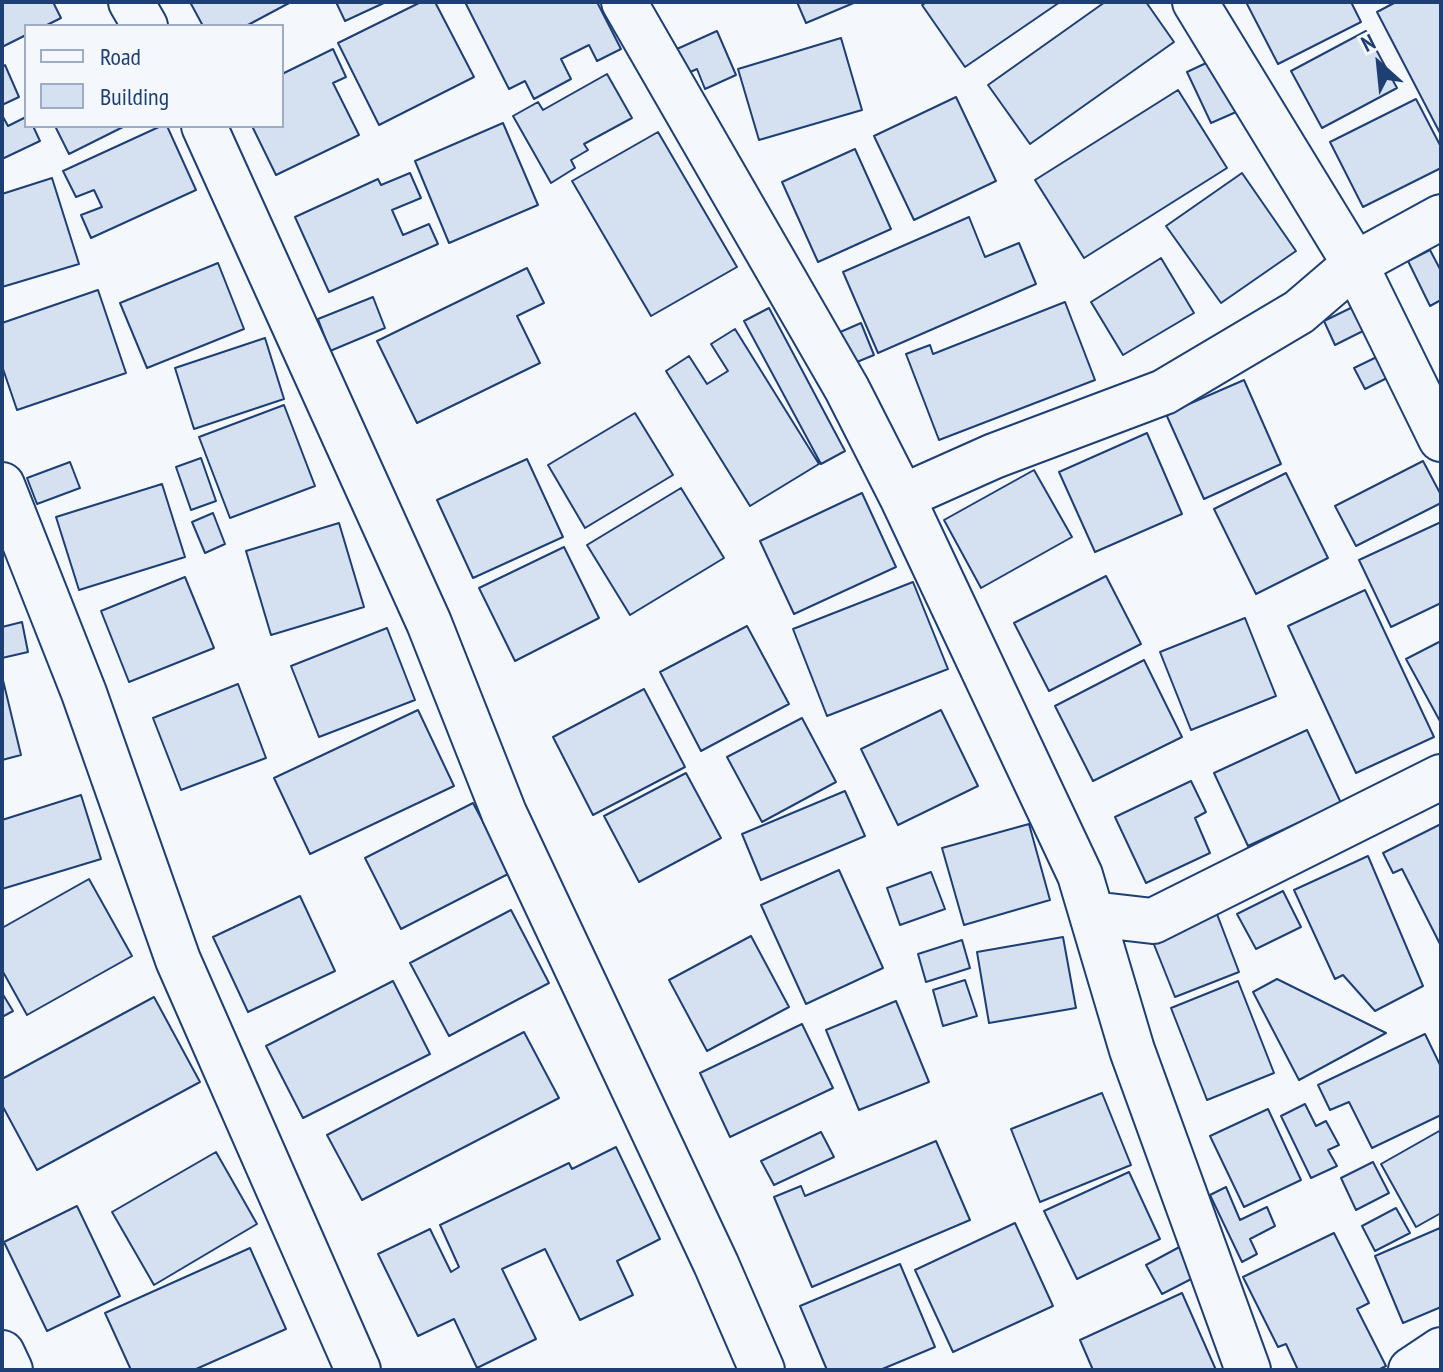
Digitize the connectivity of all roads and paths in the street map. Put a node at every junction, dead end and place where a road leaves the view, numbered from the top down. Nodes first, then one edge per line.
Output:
1 (131, 2) edge
2 (624, 2) edge
3 (1195, 2) edge
4 (144, 24) edge
5 (205, 128) edge
6 (1441, 217) edge
7 (1355, 264) junction
8 (1441, 439) edge
9 (2, 485) edge
10 (902, 497) junction
11 (1441, 777) edge
12 (1092, 914) junction
13 (1441, 1350) edge
14 (2, 1353) edge
15 (10, 1370) edge
16 (358, 1370) edge
17 (762, 1370) edge
18 (1248, 1370) edge
19 (1411, 1370) edge

1 - 4 street
2 - 10 street
3 - 7 street
5 - 17 street
6 - 7 street
7 - 8 street
7 - 10 street
9 - 16 street
10 - 12 street
11 - 12 street
12 - 18 street
13 - 19 street
14 - 15 street

